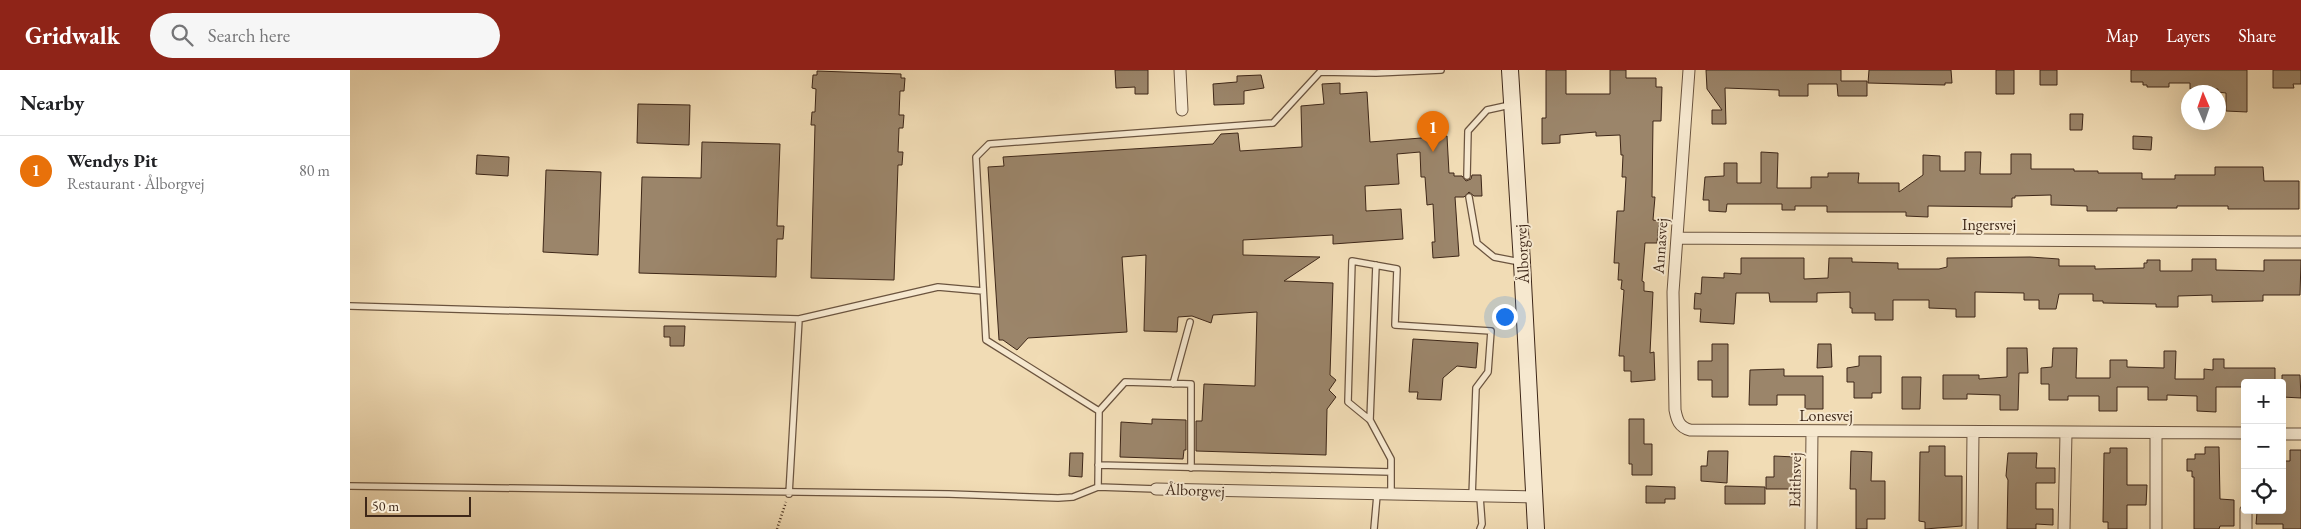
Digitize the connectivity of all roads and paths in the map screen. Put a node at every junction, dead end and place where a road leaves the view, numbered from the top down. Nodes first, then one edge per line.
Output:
1 (1180, 70) edge
2 (1434, 70) edge
3 (1441, 70) edge
4 (1510, 70) edge
5 (1690, 70) edge
6 (1512, 105) junction
7 (1182, 110) dead end
8 (1467, 176) dead end
9 (1469, 197) dead end
10 (1677, 238) junction
11 (2301, 242) edge
12 (1522, 263) junction
13 (1376, 265) junction
14 (982, 291) junction
15 (350, 306) edge
16 (798, 319) junction
17 (1190, 322) dead end
18 (1173, 384) junction
19 (1099, 411) junction
20 (1370, 420) junction
21 (1679, 425) joint
22 (1812, 431) junction
23 (1973, 432) junction
24 (2066, 433) junction
25 (2156, 433) junction
26 (2241, 433) edge
27 (2286, 434) edge
28 (2301, 434) edge
29 (1098, 465) junction
30 (1190, 468) junction
31 (1391, 472) junction
32 (350, 486) edge
33 (1098, 487) junction
34 (1156, 489) joint
35 (789, 494) junction
36 (1377, 495) junction
37 (1391, 495) junction
38 (1476, 497) junction
39 (1534, 497) junction
40 (2246, 514) edge
41 (776, 529) edge
42 (1374, 529) edge
43 (1480, 529) edge
44 (1536, 529) edge
45 (1811, 529) edge
46 (1972, 529) edge
47 (2064, 529) edge
48 (2156, 529) edge
49 (2246, 529) edge

1 - 7 street
2 - 3 lane
2 - 14 lane
4 - 6 main road, Ålborgvej
5 - 10 street, Annasvej
6 - 8 lane
6 - 12 main road, Ålborgvej
9 - 12 lane
10 - 11 street, Ingersvej
10 - 21 street, Annasvej
12 - 39 main road, Ålborgvej
13 - 20 lane
13 - 20 lane
13 - 38 lane
14 - 16 lane
14 - 19 lane
15 - 16 lane
16 - 35 lane
17 - 18 lane
18 - 19 lane
18 - 30 lane
19 - 29 lane
20 - 31 lane
21 - 22 street, Lonesvej
22 - 23 street, Lonesvej
22 - 45 street, Edithsvej
23 - 24 street, Lonesvej
23 - 46 street
24 - 25 street, Lonesvej
24 - 47 street
25 - 26 street, Lonesvej
25 - 48 street
27 - 28 street
29 - 30 lane
29 - 33 lane
30 - 31 lane
31 - 37 lane
32 - 35 lane
33 - 34 lane
33 - 35 lane
34 - 36 street, Ålborgvej
35 - 41 path
36 - 37 street, Ålborgvej
36 - 42 lane
37 - 38 street, Ålborgvej
38 - 39 street, Ålborgvej
38 - 43 lane
39 - 44 main road, Ålborgvej
40 - 49 street

